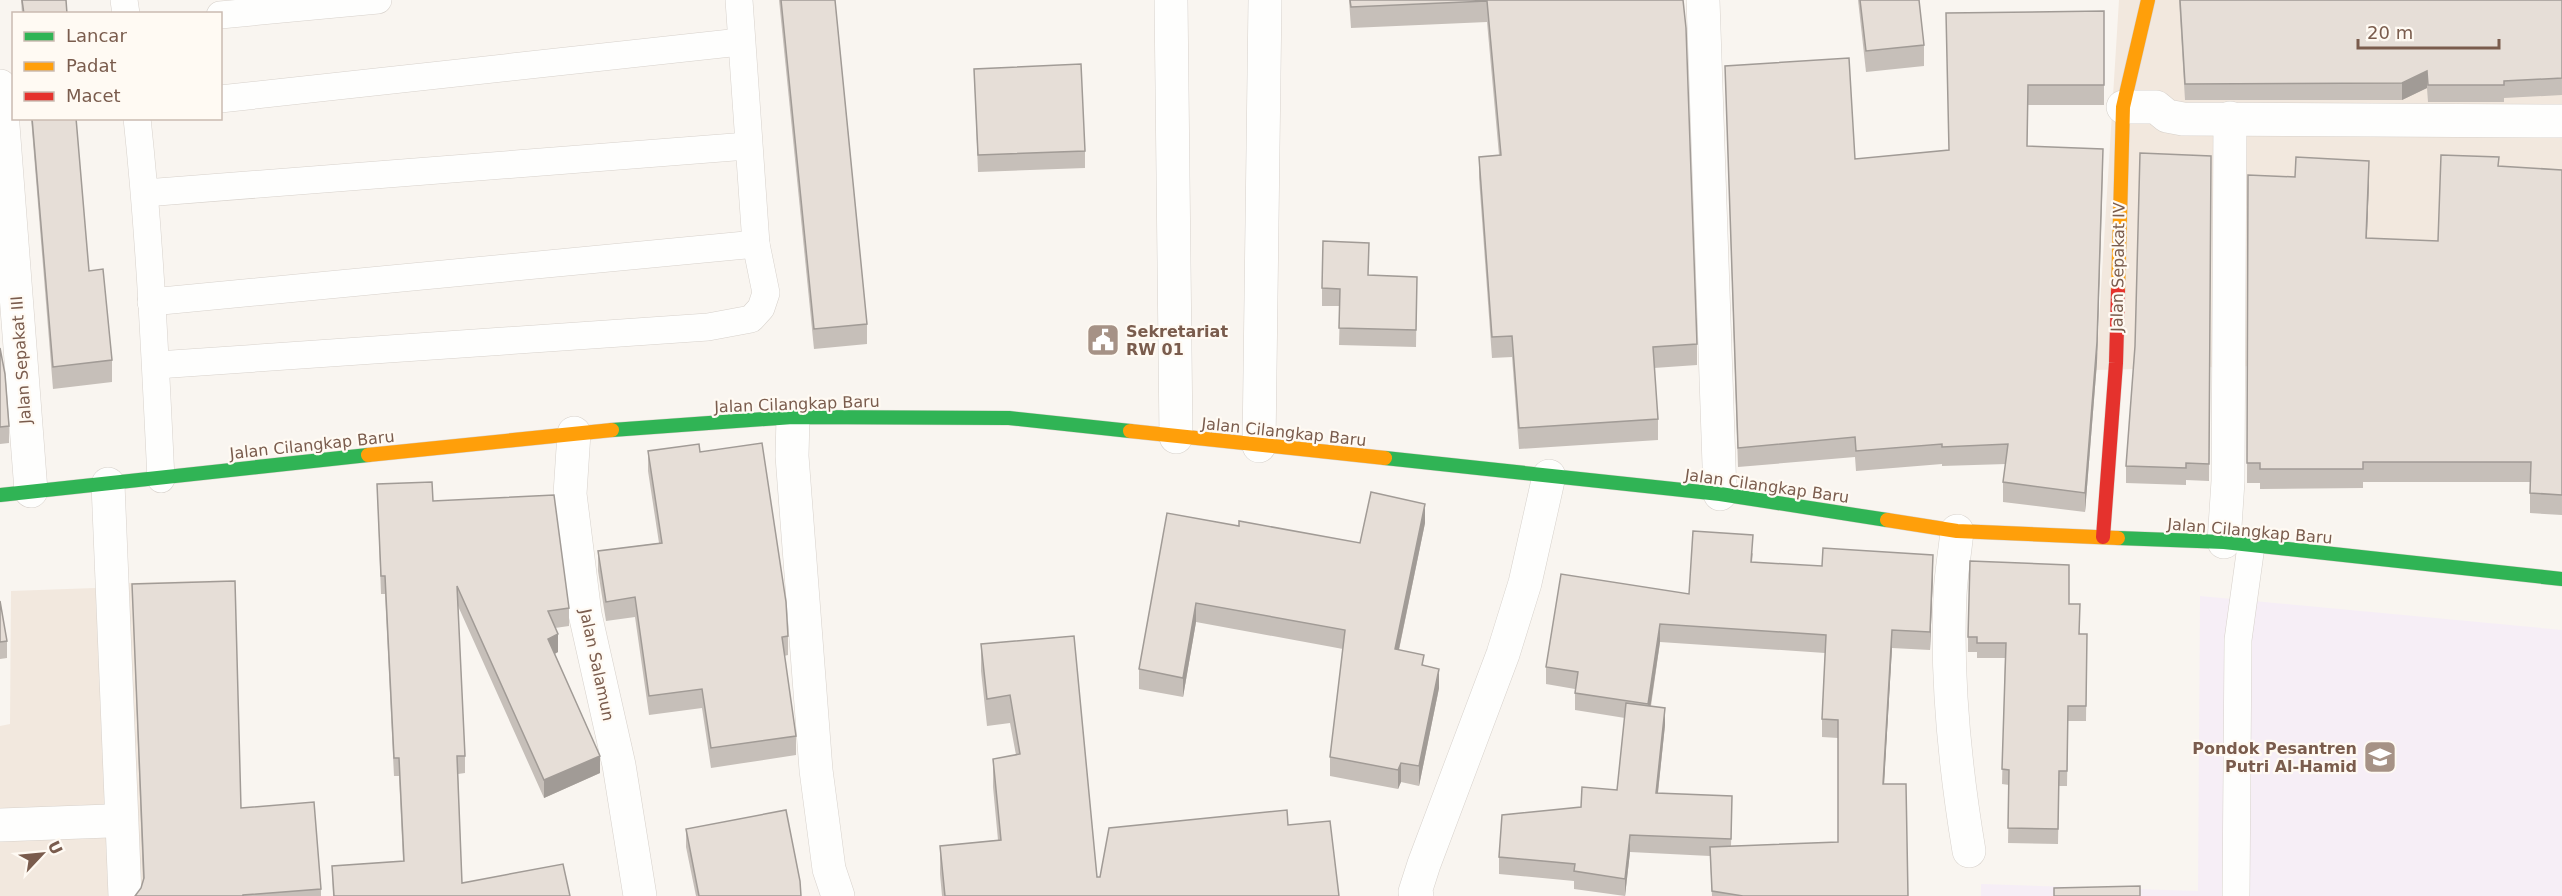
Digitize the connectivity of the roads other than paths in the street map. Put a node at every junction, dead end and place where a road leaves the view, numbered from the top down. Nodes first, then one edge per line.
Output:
1 (378, 0) edge
2 (739, 0) edge
3 (1172, 0) edge
4 (1265, 0) edge
5 (1703, 0) edge
6 (2148, 0) edge
7 (222, 15) edge
8 (740, 42) junction
9 (0, 86) edge
10 (222, 99) edge
11 (2122, 107) junction
12 (2230, 118) junction
13 (137, 120) edge
14 (2562, 121) edge
15 (747, 146) junction
16 (145, 193) junction
17 (756, 244) junction
18 (152, 302) junction
19 (157, 365) junction
20 (793, 417) junction
21 (574, 433) junction
22 (1176, 437) junction
23 (1259, 446) junction
24 (1550, 476) junction
25 (161, 479) junction
26 (99, 484) junction
27 (16, 493) edge
28 (1720, 494) junction
29 (1957, 531) junction
30 (2103, 537) junction
31 (2238, 544) junction
32 (2562, 579) edge
33 (109, 821) junction
34 (0, 825) edge
35 (1969, 852) dead end
36 (111, 896) edge
37 (125, 896) edge
38 (640, 896) edge
39 (838, 896) edge
40 (1417, 896) edge
41 (2236, 896) edge

1 - 7 lane
2 - 8 lane
3 - 22 street
4 - 23 street
5 - 28 street
6 - 11 street, Jalan Sepakat IV
8 - 10 lane
8 - 15 lane
9 - 27 street, Jalan Sepakat III
11 - 12 street
11 - 30 street, Jalan Sepakat IV
12 - 14 street
12 - 31 street
13 - 16 lane
15 - 16 lane
15 - 17 lane
16 - 18 lane
17 - 18 lane
17 - 19 lane
18 - 19 lane
19 - 25 lane
20 - 21 street, Jalan Cilangkap Baru
20 - 22 street, Jalan Cilangkap Baru
20 - 39 street
21 - 25 street, Jalan Cilangkap Baru
21 - 38 street, Jalan Salamun
22 - 23 street, Jalan Cilangkap Baru
23 - 24 street, Jalan Cilangkap Baru
24 - 28 street, Jalan Cilangkap Baru
24 - 40 street
25 - 26 street, Jalan Cilangkap Baru
26 - 27 street, Jalan Cilangkap Baru
26 - 33 street
26 - 37 street
28 - 29 street, Jalan Cilangkap Baru
29 - 30 street, Jalan Cilangkap Baru
29 - 35 street
30 - 31 street, Jalan Cilangkap Baru
31 - 32 street, Jalan Cilangkap Baru
31 - 41 lane
33 - 34 street
33 - 36 street

